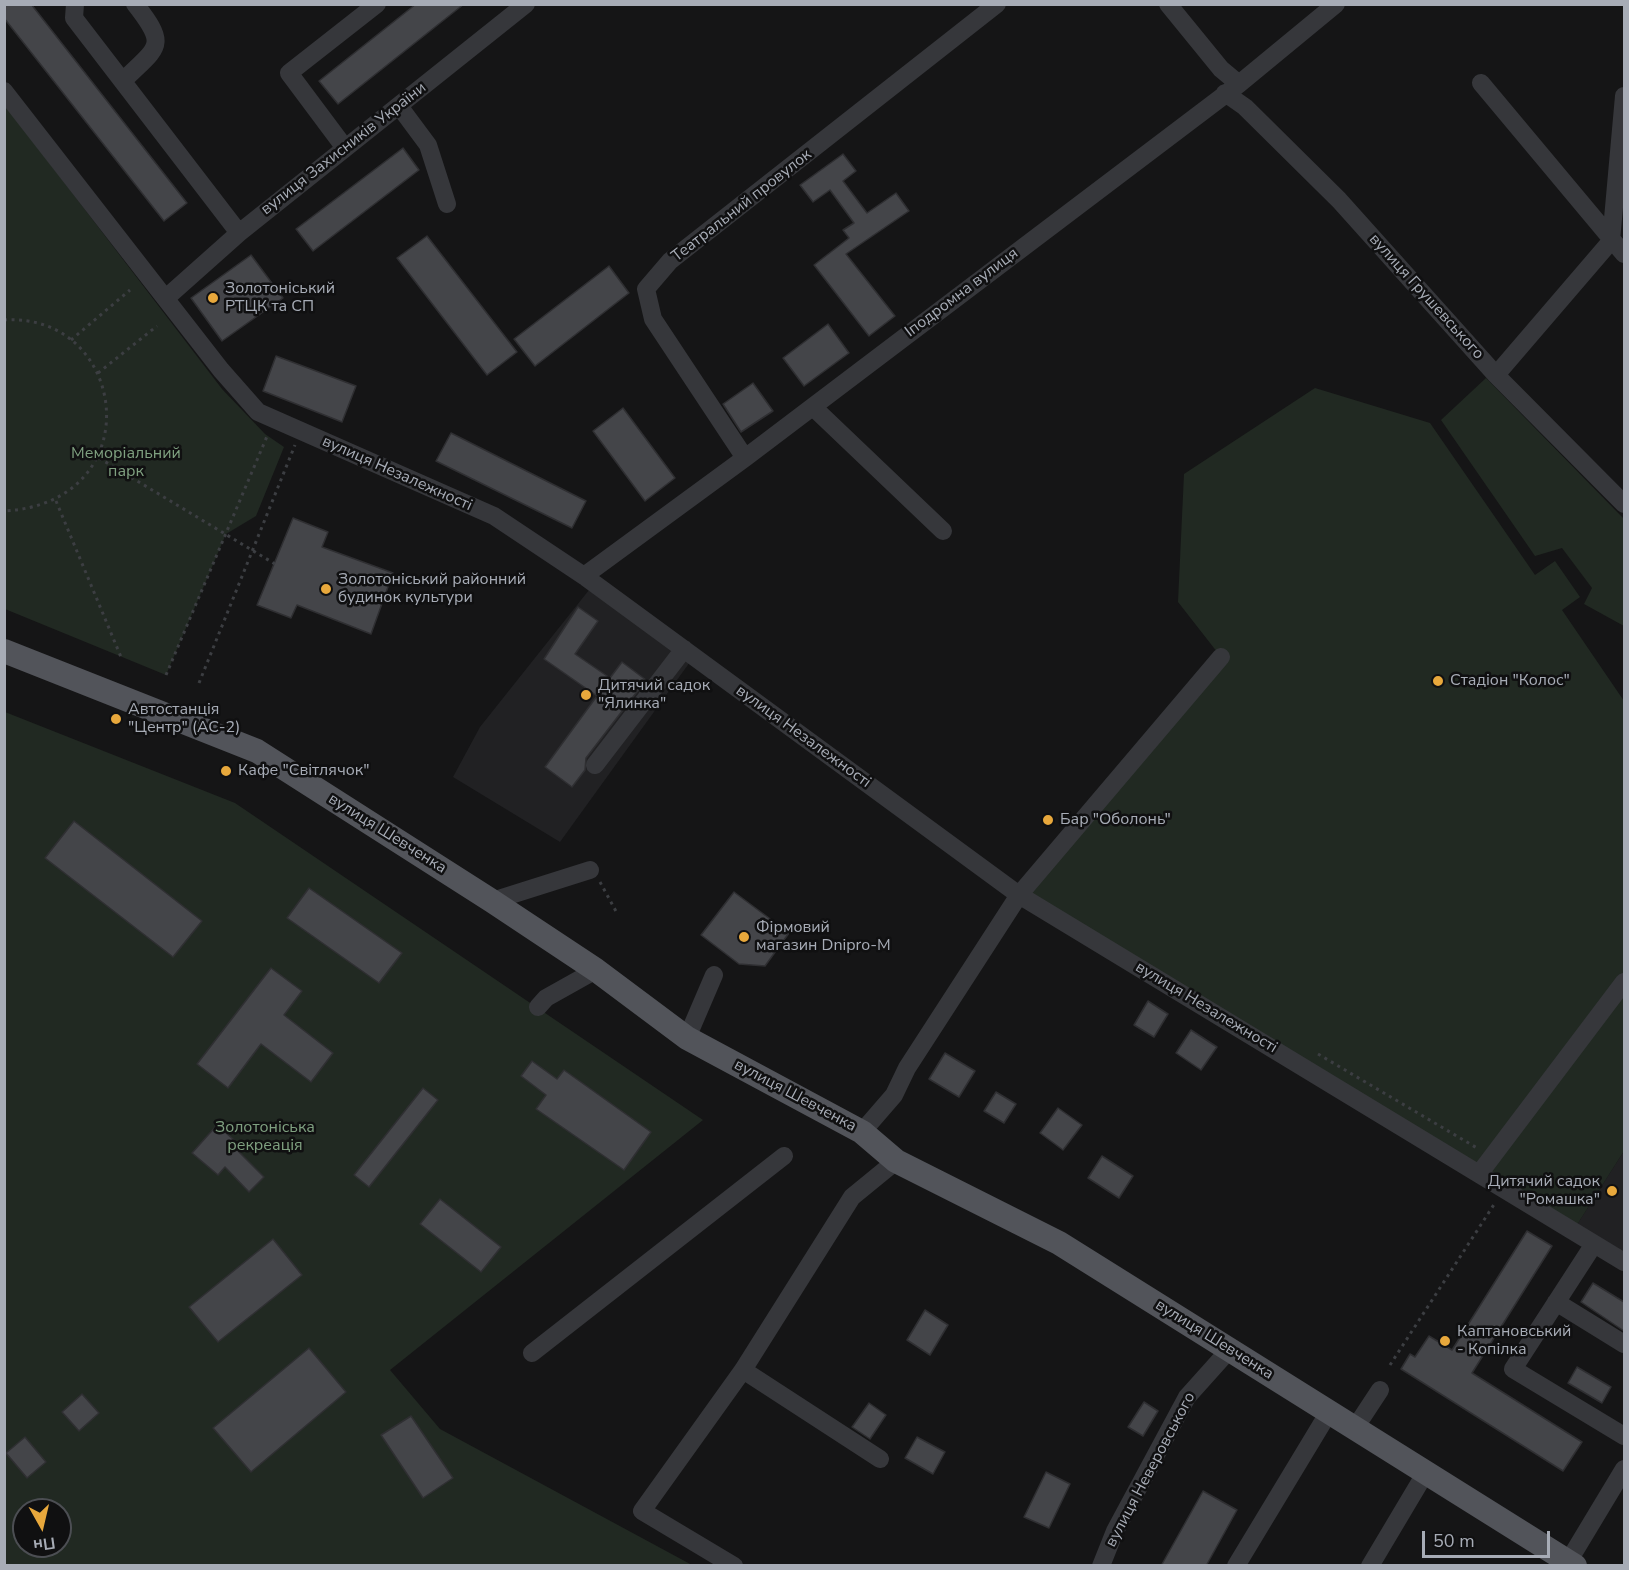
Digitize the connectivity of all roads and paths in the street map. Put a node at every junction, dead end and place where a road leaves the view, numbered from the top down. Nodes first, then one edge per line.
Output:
1 (75, 4) edge
2 (135, 4) edge
3 (377, 4) edge
4 (526, 4) edge
5 (998, 4) edge
6 (1168, 4) edge
7 (1336, 4) edge
8 (123, 81) junction
9 (1481, 83) dead end
10 (1232, 89) junction
11 (4, 91) edge
12 (1624, 96) edge
13 (399, 106) junction
14 (345, 148) junction
15 (447, 204) dead end
16 (239, 233) junction
17 (1611, 241) junction
18 (1624, 254) edge
19 (130, 290) dead end
20 (166, 298) junction
21 (4, 320) edge
22 (157, 326) dead end
23 (71, 340) junction
24 (98, 373) junction
25 (1496, 375) junction
26 (813, 407) junction
27 (300, 431) junction
28 (268, 432) dead end
29 (99, 458) junction
30 (745, 458) junction
31 (56, 501) junction
32 (1624, 504) edge
33 (4, 512) edge
34 (943, 531) dead end
35 (226, 534) junction
36 (254, 551) junction
37 (275, 564) dead end
38 (584, 576) junction
39 (684, 649) junction
40 (4, 651) edge
41 (121, 657) dead end
42 (1221, 657) dead end
43 (166, 675) dead end
44 (199, 683) dead end
45 (595, 765) dead end
46 (593, 872) joint
47 (1019, 895) junction
48 (492, 901) junction
49 (618, 915) dead end
50 (596, 970) junction
51 (714, 975) dead end
52 (1624, 982) edge
53 (538, 1007) dead end
54 (687, 1038) junction
55 (862, 1132) junction
56 (784, 1156) dead end
57 (896, 1161) junction
58 (1479, 1174) junction
59 (1504, 1189) junction
60 (1594, 1244) junction
61 (1624, 1262) edge
62 (1556, 1302) junction
63 (1624, 1344) edge
64 (1230, 1349) junction
65 (532, 1353) dead end
66 (1390, 1365) dead end
67 (743, 1370) junction
68 (1380, 1390) dead end
69 (1329, 1412) junction
70 (1355, 1428) junction
71 (1624, 1436) edge
72 (879, 1459) dead end
73 (1624, 1469) edge
74 (1426, 1472) junction
75 (1572, 1564) edge
76 (734, 1566) edge
77 (1101, 1566) edge
78 (1236, 1566) edge
79 (1370, 1566) edge

1 - 8 street
2 - 8 street
3 - 14 street
4 - 13 street, вулиця Захисників України
5 - 30 street, Театральний провулок
6 - 10 street, вулиця Грушевського
7 - 10 street, Іподромна вулиця
8 - 16 street
9 - 17 street
10 - 25 street, вулиця Грушевського
10 - 26 street, Іподромна вулиця
11 - 20 street, вулиця Незалежності
12 - 17 street
13 - 14 street, вулиця Захисників України
13 - 15 street
14 - 16 street, вулиця Захисників України
16 - 20 street, вулиця Захисників України
17 - 18 street
17 - 25 street
19 - 23 path
20 - 27 street, вулиця Незалежності
21 - 23 path
22 - 24 path
23 - 24 path
24 - 29 path
25 - 32 street, вулиця Грушевського
26 - 30 street, Іподромна вулиця
26 - 34 street
27 - 36 path
27 - 38 street, вулиця Незалежності
28 - 35 path
29 - 31 path
29 - 35 path
30 - 38 street, Іподромна вулиця
31 - 33 path
31 - 41 path
35 - 36 path
35 - 43 path
36 - 37 path
36 - 44 path
38 - 39 street, вулиця Незалежності
39 - 45 street
39 - 47 street, вулиця Незалежності
40 - 48 main road, вулиця Шевченка
42 - 47 street
46 - 48 street
46 - 49 path
47 - 55 street
47 - 58 street, вулиця Незалежності
48 - 50 main road, вулиця Шевченка
50 - 53 street
50 - 54 main road, вулиця Шевченка
51 - 54 street
52 - 58 street
54 - 55 main road, вулиця Шевченка
55 - 57 main road, вулиця Шевченка
56 - 65 street
57 - 64 main road, вулиця Шевченка
57 - 67 street
58 - 59 street, вулиця Незалежності
59 - 60 street, вулиця Незалежності
59 - 66 path
60 - 61 street, вулиця Незалежності
60 - 62 street
62 - 63 street
62 - 71 street
64 - 69 main road, вулиця Шевченка
64 - 77 street, вулиця Неверовського
67 - 72 street
67 - 76 street
68 - 70 street
69 - 70 main road, вулиця Шевченка
69 - 78 street
70 - 74 main road, вулиця Шевченка
73 - 75 street
74 - 75 main road, вулиця Шевченка
74 - 79 street

